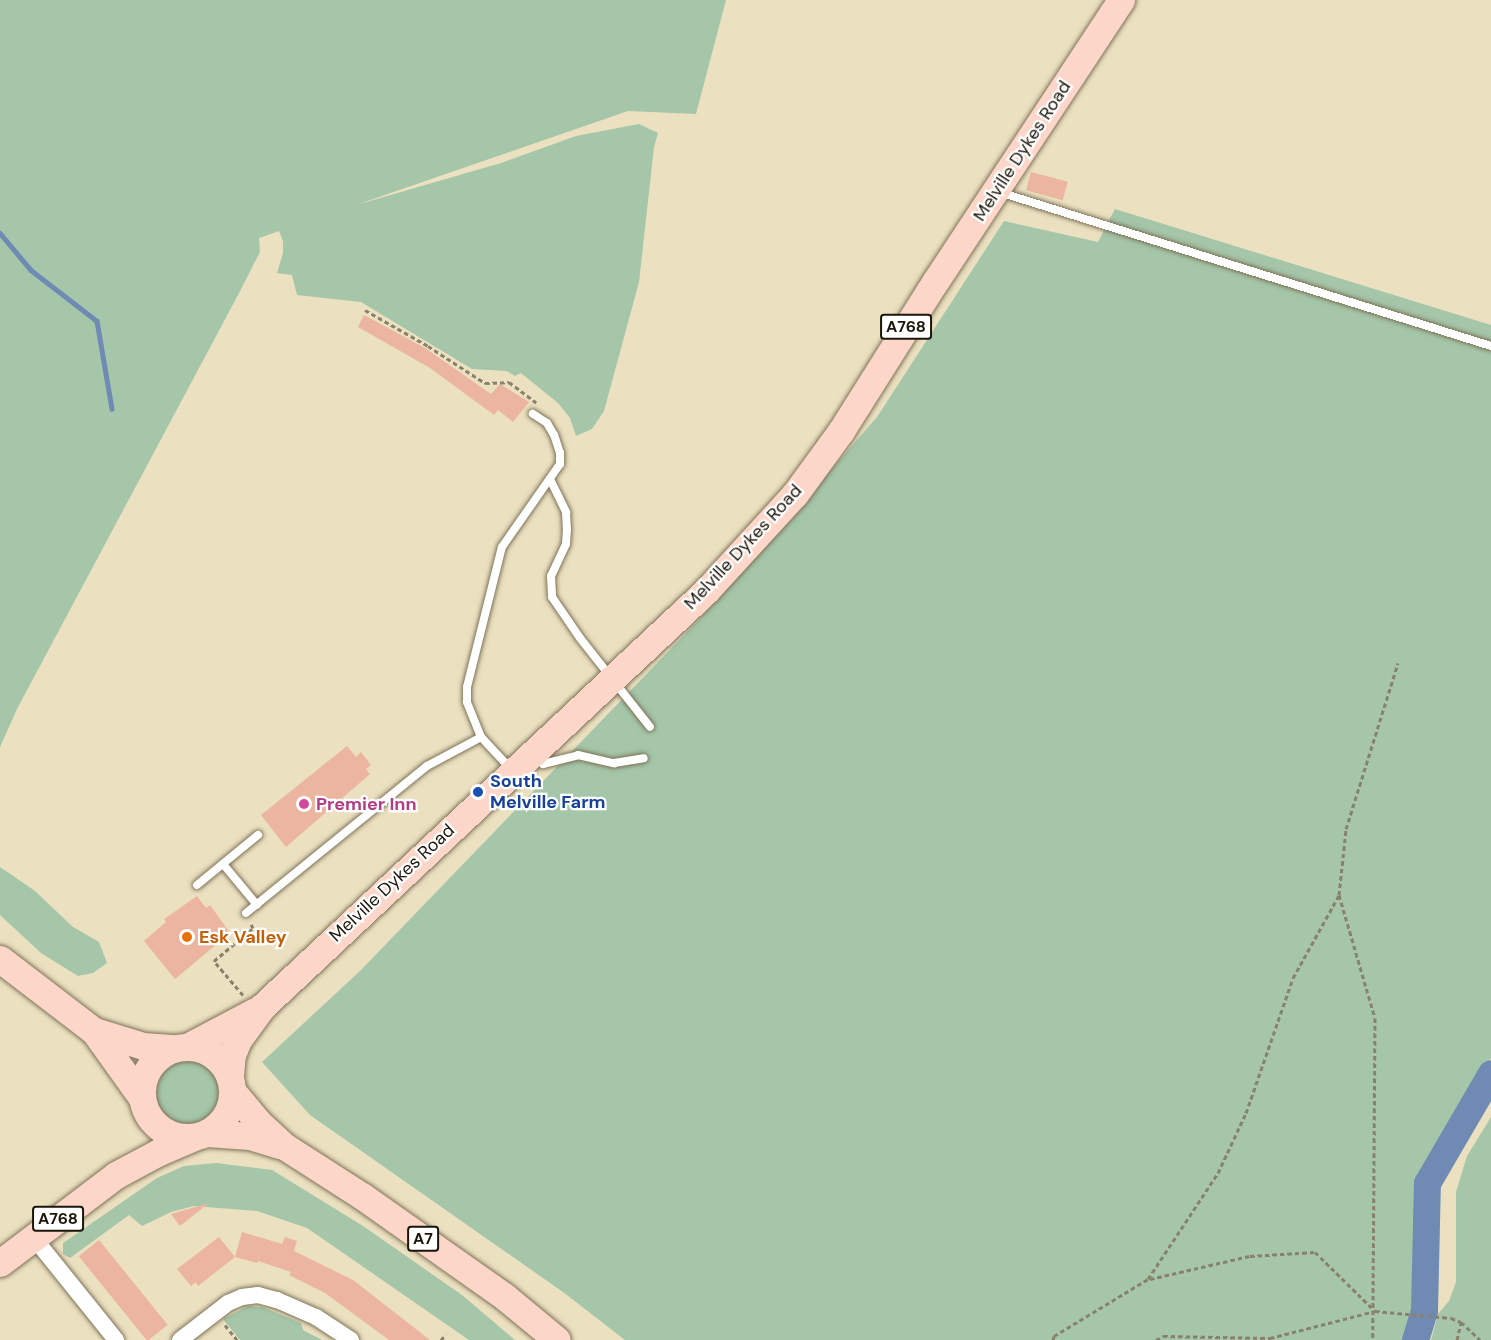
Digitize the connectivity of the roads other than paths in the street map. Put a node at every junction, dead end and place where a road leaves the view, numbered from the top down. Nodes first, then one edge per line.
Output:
1 (1121, 0) edge
2 (996, 191) junction
3 (1491, 346) edge
4 (533, 414) road end
5 (550, 479) junction
6 (612, 678) junction
7 (650, 727) dead end
8 (482, 737) junction
9 (532, 752) junction
10 (644, 758) dead end
11 (512, 771) junction
12 (258, 835) dead end
13 (223, 864) junction
14 (197, 885) dead end
15 (257, 905) junction
16 (246, 913) road end
17 (0, 959) edge
18 (253, 1002) junction
19 (94, 1031) junction
20 (181, 1047) junction
21 (232, 1084) junction
22 (143, 1103) junction
23 (201, 1135) junction
24 (284, 1146) junction
25 (116, 1175) junction
26 (34, 1238) junction
27 (0, 1263) edge
28 (116, 1340) edge
29 (180, 1340) edge
30 (351, 1340) edge
31 (556, 1340) edge

1 - 2 main road, Melville Dykes Road / A768
2 - 3 lane
2 - 6 main road, Melville Dykes Road / A768
4 - 5 lane
5 - 6 lane
5 - 8 lane
6 - 7 lane
6 - 9 main road, Melville Dykes Road / A768
8 - 11 lane
8 - 15 lane
9 - 10 lane
9 - 11 main road, Melville Dykes Road / A768
11 - 18 main road, Melville Dykes Road / A768
12 - 13 lane
13 - 14 lane
13 - 15 lane
15 - 16 lane
17 - 19 main road
18 - 20 main road, Melville Dykes Road / A768
18 - 21 main road, Melville Dykes Road / A768
19 - 20 main road
19 - 22 main road
20 - 21 main road
20 - 22 main road
21 - 23 main road
21 - 24 main road, A7
22 - 23 main road
22 - 25 main road, A768
23 - 24 main road, A7
23 - 25 main road, A768
24 - 31 main road, A7
25 - 26 main road, A768
26 - 27 main road, A768
26 - 28 street
29 - 30 street

